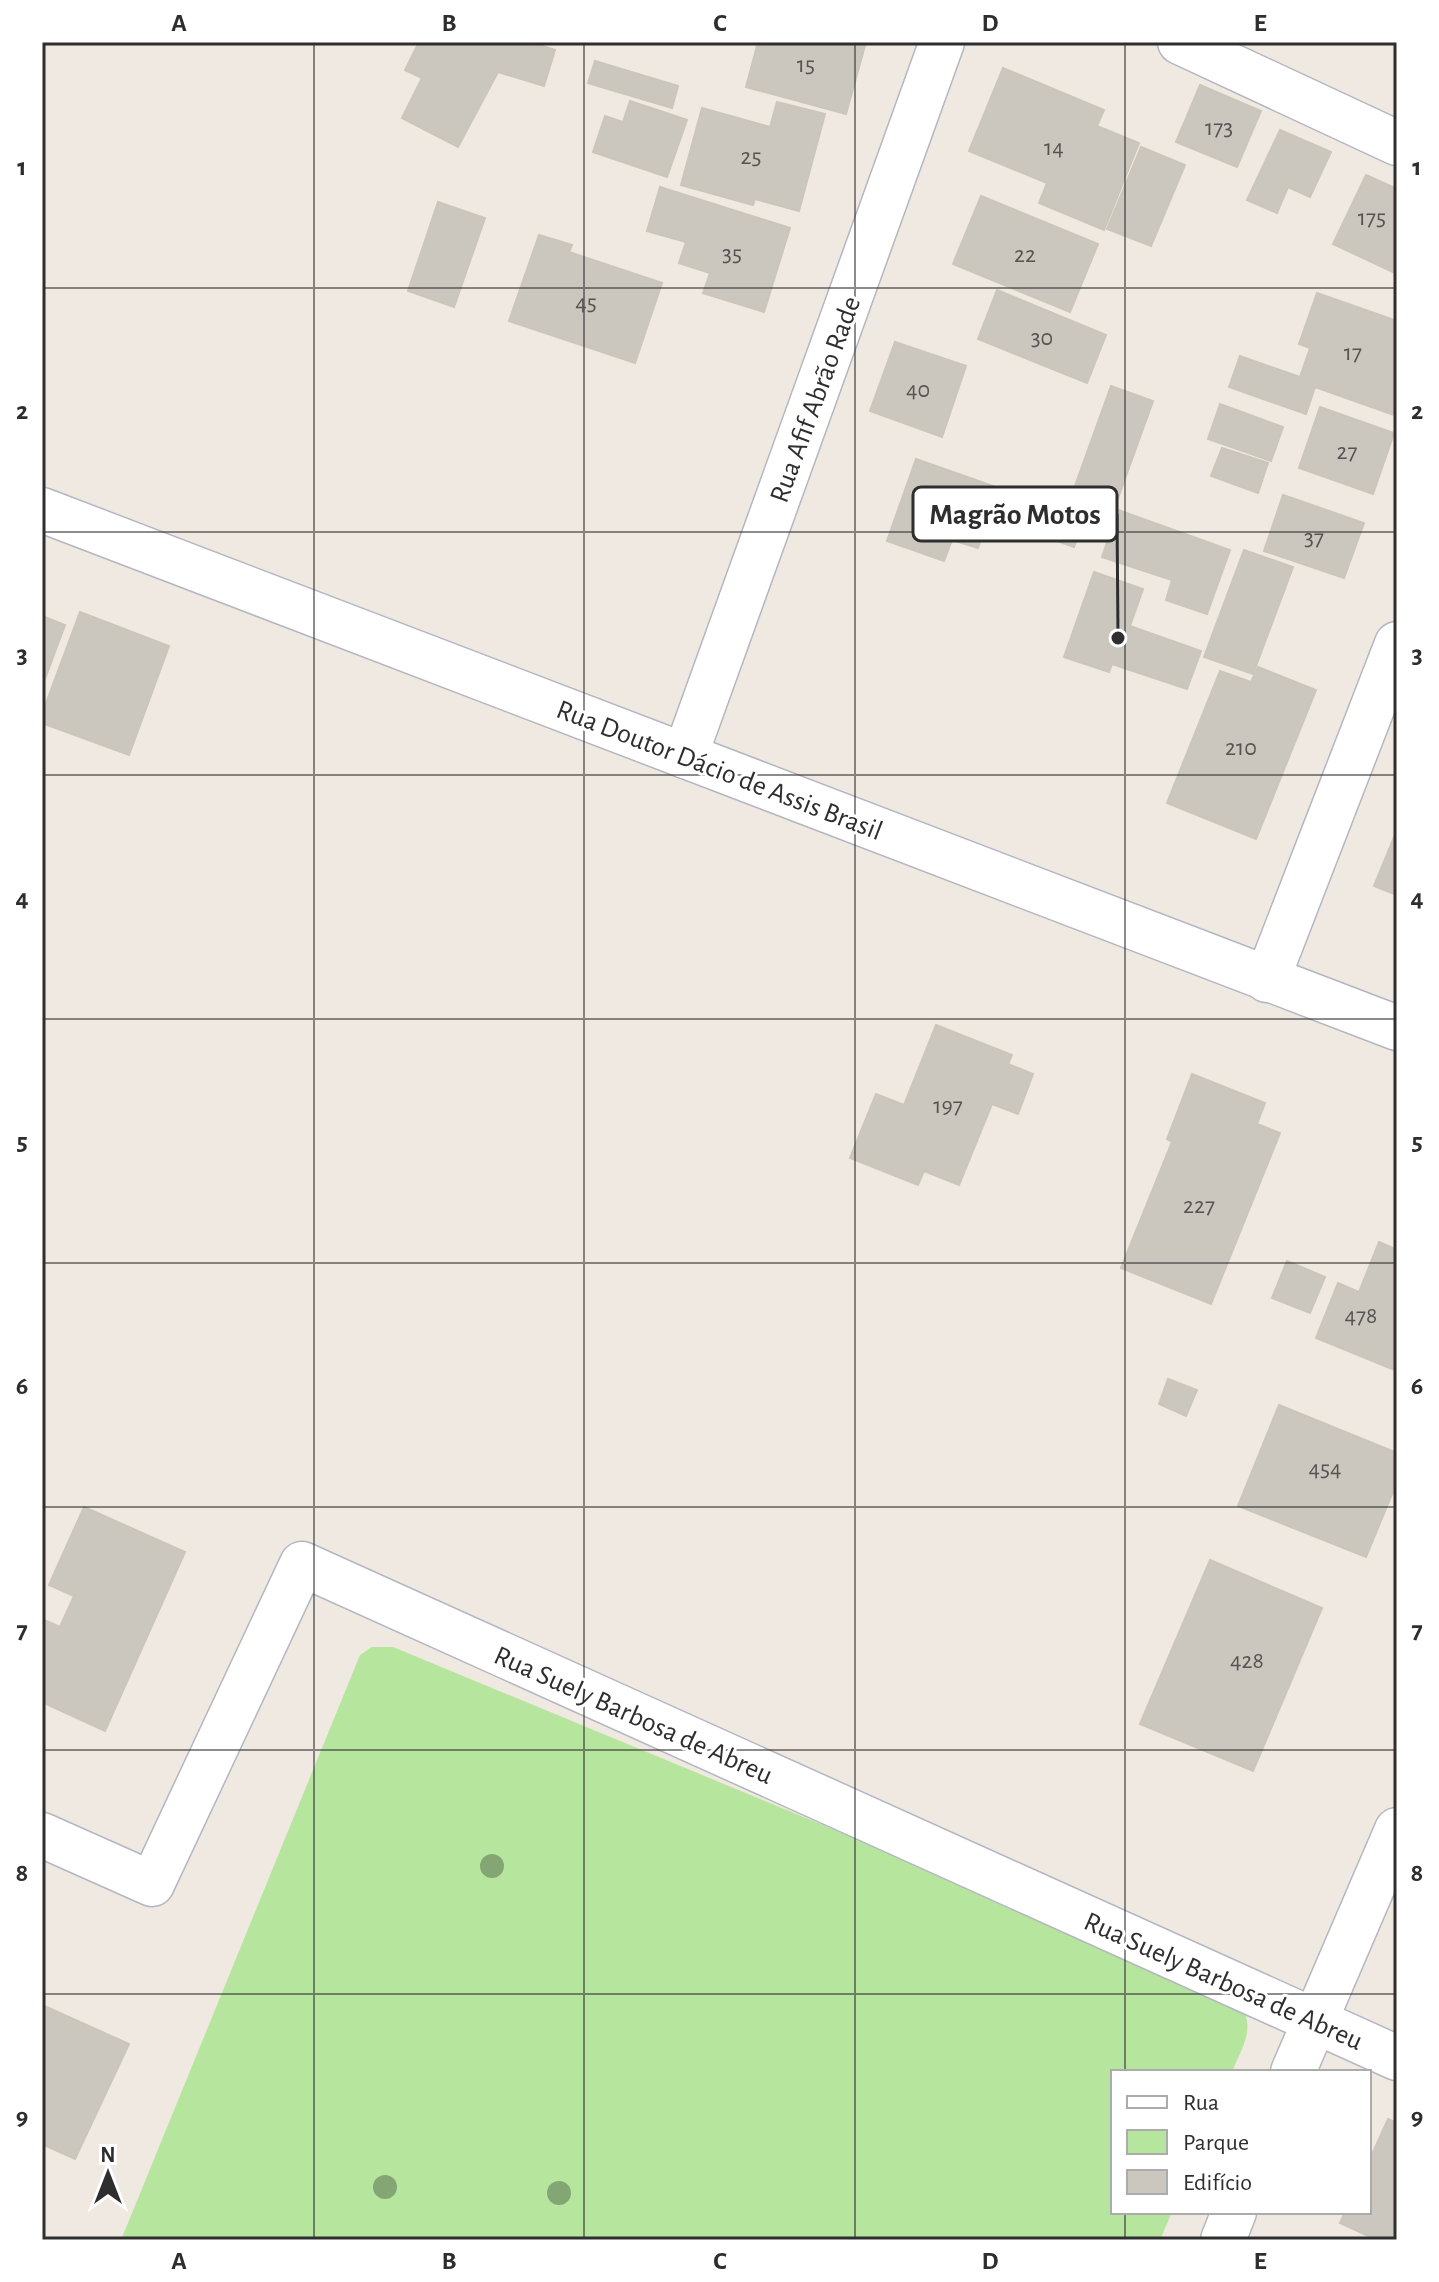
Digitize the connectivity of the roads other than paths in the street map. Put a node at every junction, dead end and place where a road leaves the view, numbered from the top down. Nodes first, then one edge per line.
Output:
1 (942, 42) edge
2 (1180, 42) edge
3 (1397, 143) edge
4 (42, 510) edge
5 (1397, 644) edge
6 (685, 756) junction
7 (1267, 980) junction
8 (1397, 1028) edge
9 (1397, 1830) edge
10 (42, 1835) edge
11 (1314, 2020) junction
12 (1397, 2058) edge
13 (1294, 2070) edge
14 (1233, 2214) edge
15 (1223, 2240) edge

1 - 6 street, Rua Afif Abrão Rade
2 - 3 street
4 - 6 street, Rua Doutor Dácio de Assis Brasil
5 - 7 street
6 - 7 street, Rua Doutor Dácio de Assis Brasil
7 - 8 street, Rua Doutor Dácio de Assis Brasil
9 - 11 street
10 - 11 street, Rua Suely Barbosa de Abreu
11 - 12 street, Rua Suely Barbosa de Abreu
11 - 13 street
14 - 15 street

